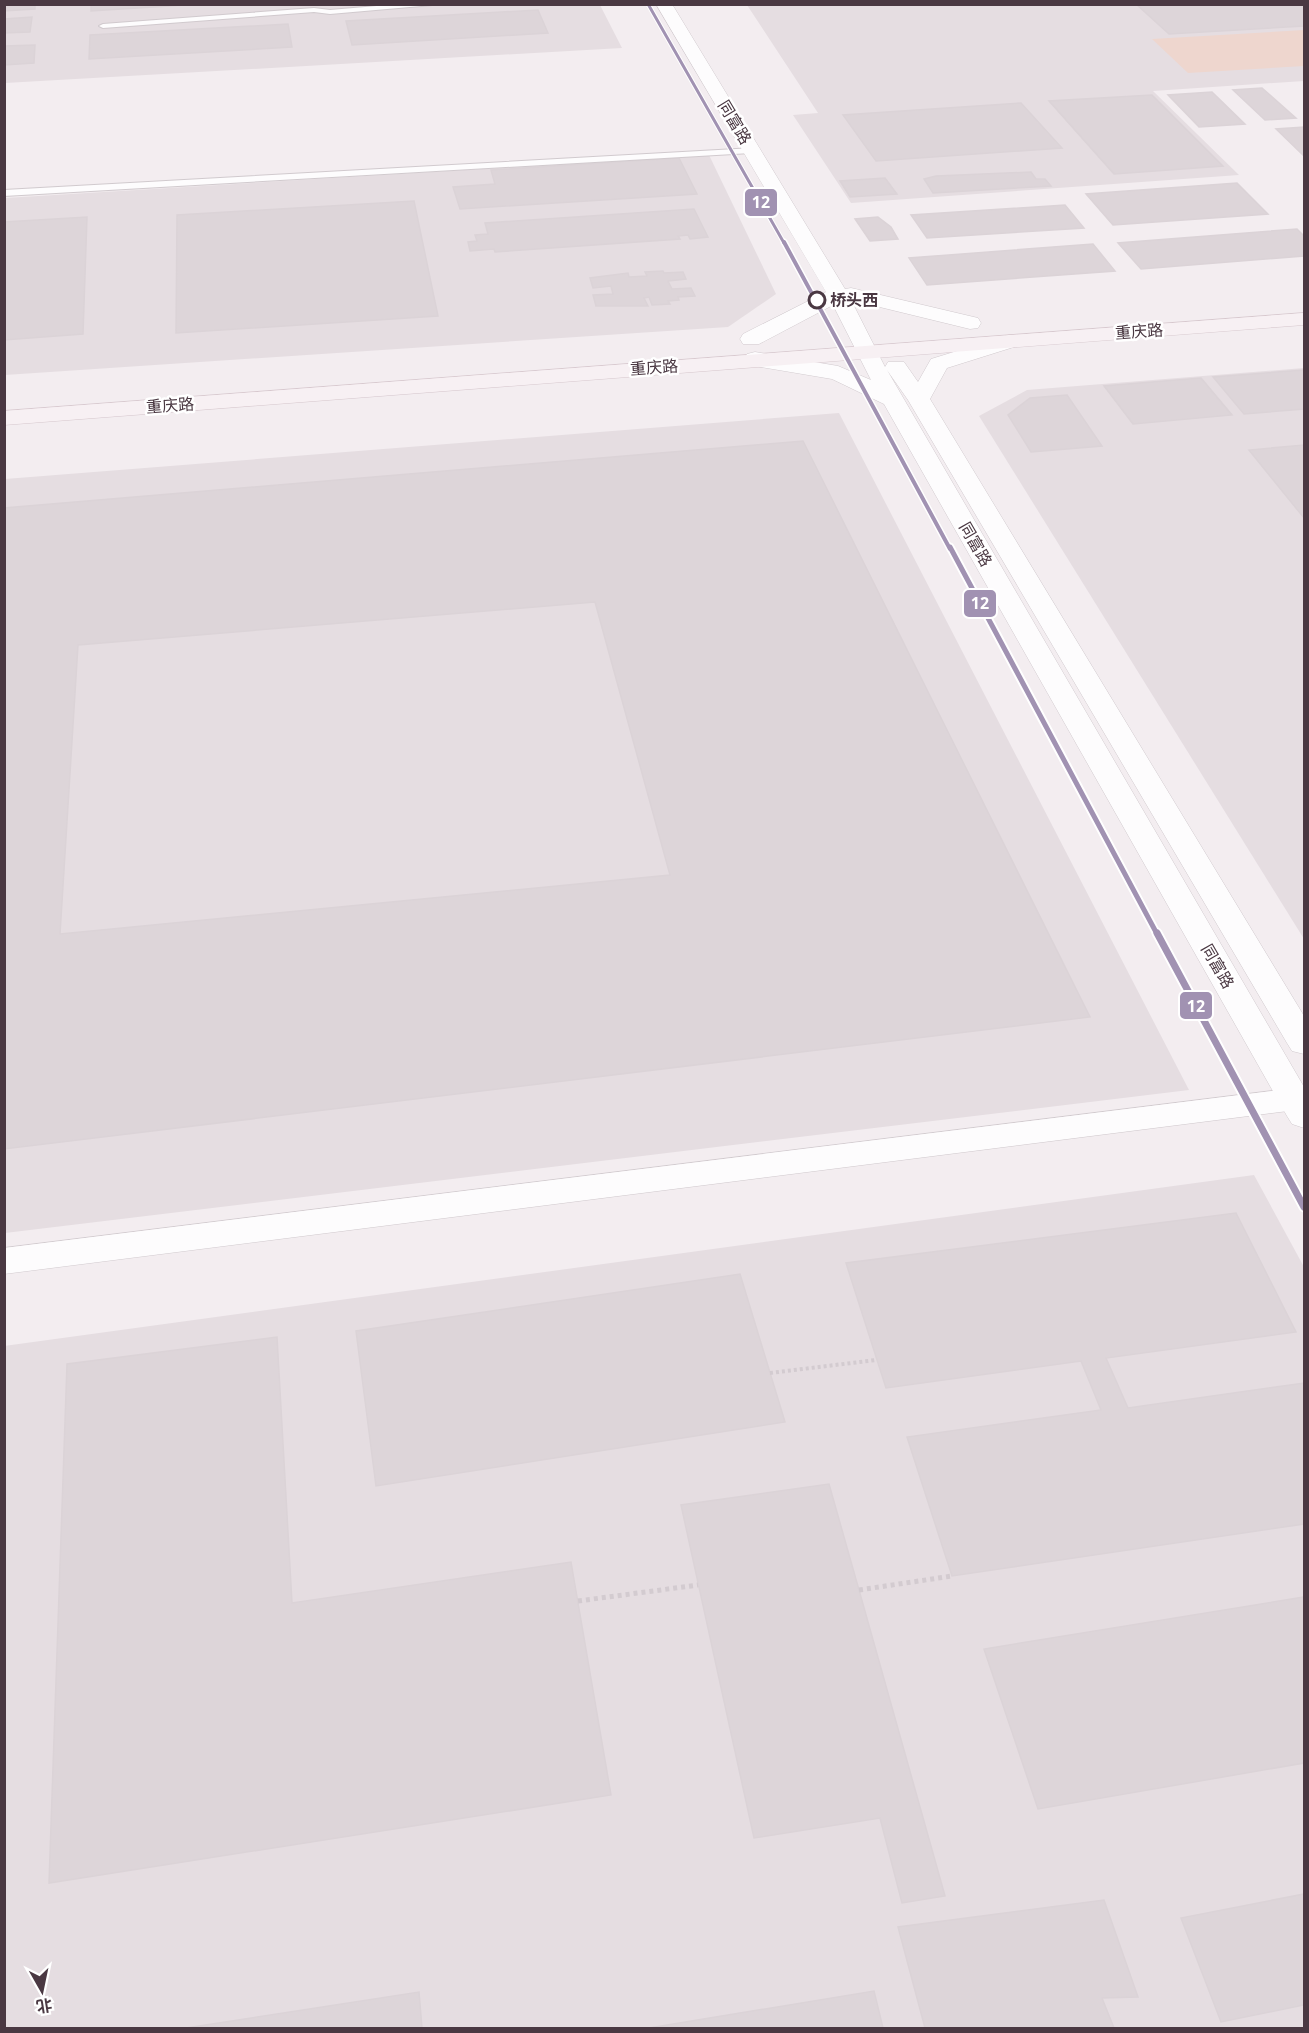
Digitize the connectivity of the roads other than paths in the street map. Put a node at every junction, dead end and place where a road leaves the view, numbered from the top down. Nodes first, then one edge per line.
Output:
1 (440, 4) edge
2 (664, 4) edge
3 (676, 4) edge
4 (103, 26) dead end
5 (1305, 96) edge
6 (1305, 101) edge
7 (751, 150) junction
8 (4, 192) edge
9 (845, 294) junction
10 (1305, 319) edge
11 (994, 321) dead end
12 (970, 323) junction
13 (878, 337) junction
14 (728, 341) dead end
15 (1009, 341) junction
16 (753, 349) junction
17 (907, 400) junction
18 (4, 418) edge
19 (1305, 1043) edge
20 (1301, 1104) edge
21 (4, 1261) edge

1 - 4 lane
2 - 7 street, 同富路
3 - 9 street, 同富路
5 - 6 lane
7 - 8 lane
7 - 9 street, 同富路
9 - 12 street
9 - 13 street, 同富路
9 - 16 street
10 - 15 main road, 重庆路
11 - 12 main road, 重庆路
12 - 13 main road, 重庆路
13 - 15 main road, 重庆路
13 - 16 main road, 重庆路
13 - 17 street, 同富路
14 - 16 main road, 重庆路
15 - 17 street
16 - 17 street
16 - 18 main road, 重庆路
17 - 19 street, 同富路
17 - 20 street, 同富路
20 - 21 street

